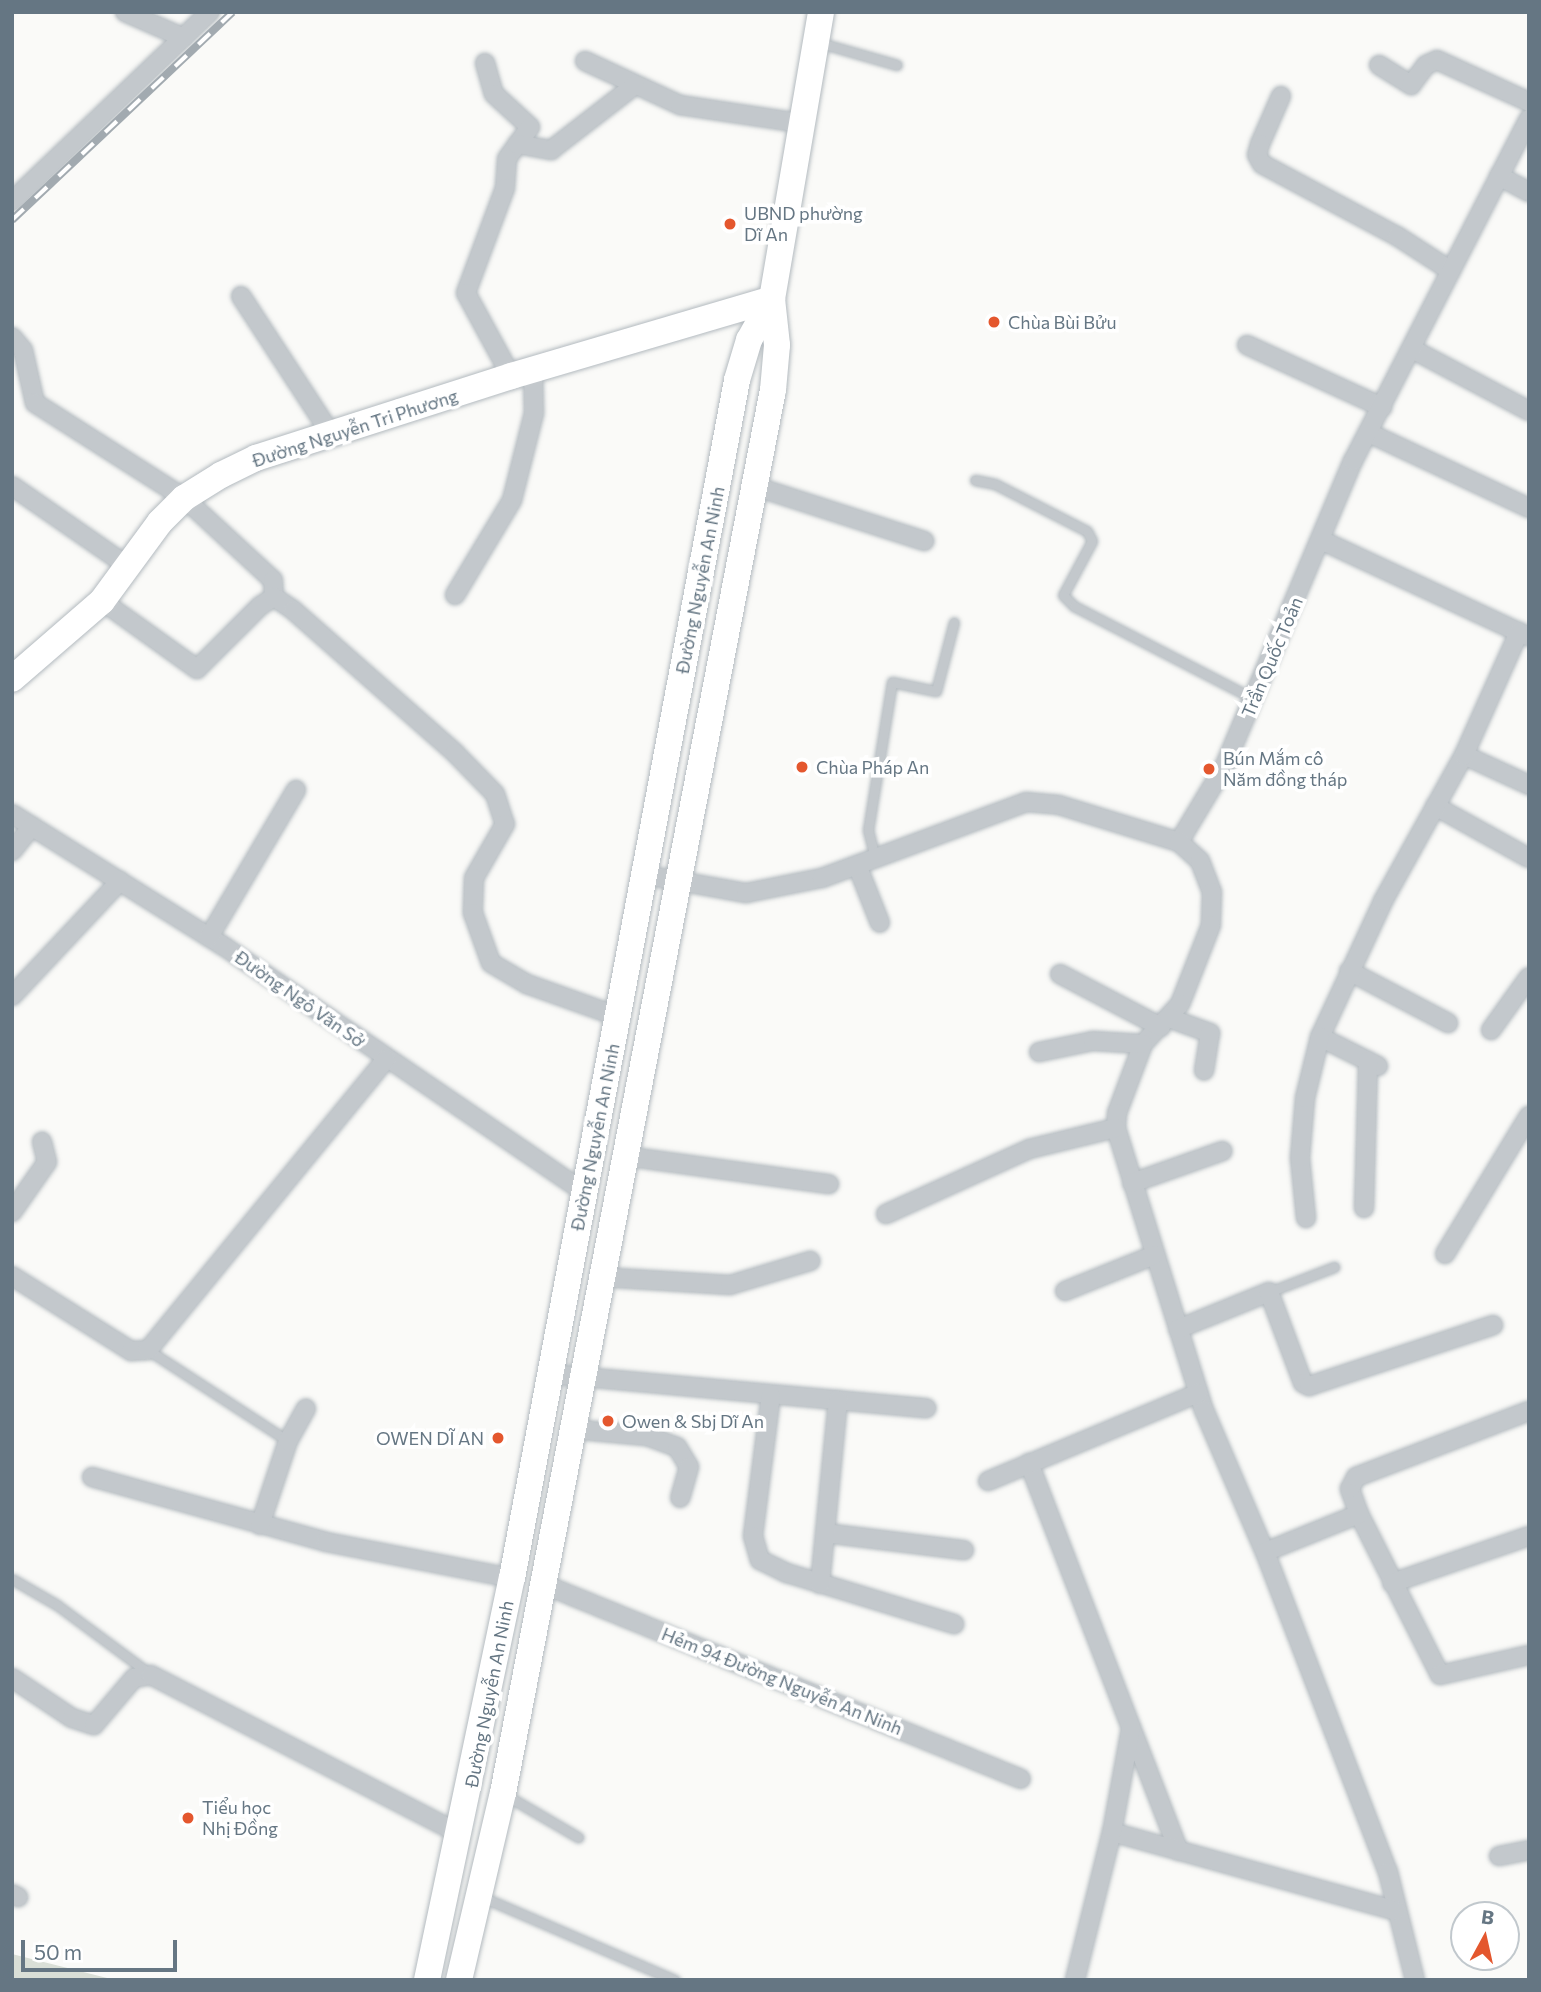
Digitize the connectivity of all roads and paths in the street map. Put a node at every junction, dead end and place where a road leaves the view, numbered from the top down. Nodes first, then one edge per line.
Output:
1 (125, 12) edge
2 (210, 12) edge
3 (821, 12) edge
4 (184, 38) junction
5 (816, 41) junction
6 (585, 61) dead end
7 (485, 63) dead end
8 (897, 65) dead end
9 (1378, 65) dead end
10 (635, 85) junction
11 (1281, 96) dead end
12 (1529, 102) edge
13 (1529, 118) edge
14 (801, 123) junction
15 (517, 144) junction
16 (1499, 176) junction
17 (1529, 192) edge
18 (12, 201) edge
19 (1451, 271) junction
20 (241, 296) dead end
21 (772, 299) junction
22 (12, 337) edge
23 (1247, 345) dead end
24 (1412, 349) junction
25 (522, 374) junction
26 (1382, 407) junction
27 (1529, 411) edge
28 (1368, 433) junction
29 (331, 434) junction
30 (975, 480) dead end
31 (12, 486) edge
32 (754, 486) junction
33 (184, 498) junction
34 (1529, 508) edge
35 (1321, 540) junction
36 (924, 541) dead end
37 (126, 565) junction
38 (455, 596) dead end
39 (274, 597) junction
40 (102, 601) junction
41 (954, 622) dead end
42 (1524, 635) edge
43 (12, 679) edge
44 (1254, 699) junction
45 (1464, 755) junction
46 (1529, 785) edge
47 (296, 790) dead end
48 (1436, 806) junction
49 (12, 814) edge
50 (32, 826) junction
51 (1179, 842) junction
52 (12, 851) edge
53 (875, 858) junction
54 (1529, 858) edge
55 (857, 865) junction
56 (645, 875) junction
57 (120, 881) junction
58 (677, 883) junction
59 (880, 923) dead end
60 (209, 937) junction
61 (1349, 971) junction
62 (1060, 974) dead end
63 (1529, 977) edge
64 (12, 996) edge
65 (619, 1017) junction
66 (1165, 1023) junction
67 (1448, 1023) dead end
68 (1491, 1030) dead end
69 (1320, 1037) junction
70 (1143, 1044) junction
71 (1039, 1052) dead end
72 (386, 1059) junction
73 (1205, 1071) dead end
74 (1529, 1116) edge
75 (1116, 1128) junction
76 (42, 1142) dead end
77 (1223, 1151) dead end
78 (624, 1156) junction
79 (1132, 1183) junction
80 (829, 1184) dead end
81 (584, 1192) junction
82 (1364, 1208) dead end
83 (12, 1212) edge
84 (886, 1214) dead end
85 (1306, 1218) dead end
86 (1445, 1254) dead end
87 (1154, 1255) junction
88 (810, 1261) dead end
89 (1334, 1267) dead end
90 (12, 1276) edge
91 (600, 1276) junction
92 (1065, 1291) dead end
93 (1269, 1293) junction
94 (1493, 1325) dead end
95 (1178, 1329) junction
96 (148, 1350) junction
97 (551, 1374) junction
98 (580, 1377) junction
99 (1198, 1393) junction
100 (772, 1395) junction
101 (838, 1401) junction
102 (926, 1408) dead end
103 (306, 1409) dead end
104 (1529, 1411) edge
105 (571, 1429) junction
106 (288, 1441) junction
107 (1029, 1463) junction
108 (92, 1477) dead end
109 (988, 1480) dead end
110 (680, 1498) dead end
111 (1359, 1514) junction
112 (260, 1525) junction
113 (825, 1533) junction
114 (1529, 1536) edge
115 (964, 1550) dead end
116 (1265, 1552) junction
117 (12, 1578) edge
118 (512, 1578) junction
119 (1392, 1583) junction
120 (543, 1584) junction
121 (820, 1584) junction
122 (954, 1624) dead end
123 (1528, 1658) edge
124 (151, 1675) junction
125 (12, 1678) edge
126 (1131, 1728) junction
127 (1021, 1779) dead end
128 (503, 1793) junction
129 (1112, 1832) junction
130 (461, 1834) junction
131 (578, 1837) dead end
132 (493, 1842) junction
133 (1529, 1850) edge
134 (1179, 1851) junction
135 (1499, 1856) dead end
136 (481, 1897) junction
137 (1396, 1911) junction
138 (427, 1980) edge
139 (459, 1980) edge
140 (675, 1980) edge
141 (1075, 1980) edge
142 (1415, 1980) edge

1 - 4 street
2 - 4 street
3 - 5 main road, Đường Nguyễn An Ninh
4 - 18 street
5 - 8 lane
5 - 14 main road, Đường Nguyễn An Ninh
6 - 10 street
7 - 15 street
9 - 12 street
10 - 14 street
10 - 15 street
11 - 19 street
13 - 16 street, Trần Quốc Toản
14 - 21 main road, Đường Nguyễn An Ninh
15 - 25 street
16 - 17 street
16 - 19 street, Trần Quốc Toản
19 - 24 street, Trần Quốc Toản
20 - 29 street
21 - 25 main road, Đường Nguyễn Tri Phương
21 - 32 main road, Đường Nguyễn An Ninh
21 - 56 main road, Đường Nguyễn An Ninh
22 - 33 street
23 - 26 street
24 - 26 street, Trần Quốc Toản
24 - 27 street
25 - 29 main road, Đường Nguyễn Tri Phương
25 - 38 street
26 - 28 street, Trần Quốc Toản
28 - 34 street
28 - 35 street, Trần Quốc Toản
29 - 33 main road, Đường Nguyễn Tri Phương
30 - 44 lane
31 - 37 street
32 - 36 street
32 - 58 main road, Đường Nguyễn An Ninh
33 - 37 main road, Đường Nguyễn Tri Phương
33 - 39 street
35 - 42 street
35 - 44 street, Trần Quốc Toản
37 - 40 main road, Đường Nguyễn Tri Phương
39 - 40 street
39 - 65 street
40 - 43 main road, Đường Nguyễn Tri Phương
41 - 53 lane
42 - 45 street
44 - 51 street, Trần Quốc Toản
45 - 46 street
45 - 48 street
47 - 60 street
48 - 54 street
48 - 61 street
49 - 50 street, Đường Ngô Văn Sở
50 - 52 street
50 - 57 street, Đường Ngô Văn Sở
51 - 53 street
51 - 66 street
53 - 55 street
55 - 58 street
55 - 59 street
56 - 58 street
56 - 65 main road, Đường Nguyễn An Ninh
57 - 60 street, Đường Ngô Văn Sở
57 - 64 street
58 - 78 main road, Đường Nguyễn An Ninh
60 - 72 street, Đường Ngô Văn Sở
61 - 67 street
61 - 69 street
62 - 66 street
63 - 68 street
65 - 81 main road, Đường Nguyễn An Ninh
66 - 70 street
66 - 73 street
69 - 82 street
69 - 85 street
70 - 71 street
70 - 75 street
72 - 81 street, Đường Ngô Văn Sở
72 - 96 street
74 - 86 street
75 - 79 street
75 - 84 street
76 - 83 street
77 - 79 street
78 - 80 street
78 - 91 main road, Đường Nguyễn An Ninh
79 - 87 street
81 - 97 main road, Đường Nguyễn An Ninh
87 - 92 street
87 - 95 street
88 - 91 street
89 - 93 lane
90 - 96 street
91 - 98 main road, Đường Nguyễn An Ninh
93 - 94 street
93 - 95 street
95 - 99 street
96 - 106 lane
97 - 98 street
97 - 118 main road, Đường Nguyễn An Ninh
98 - 100 street
98 - 105 main road, Đường Nguyễn An Ninh
99 - 107 street
99 - 116 street
100 - 101 street
100 - 121 street
101 - 102 street
101 - 113 street
103 - 106 street
104 - 111 street
105 - 110 street
105 - 120 main road, Đường Nguyễn An Ninh
106 - 112 street
107 - 109 street
107 - 126 street
108 - 112 street
111 - 116 street
111 - 119 street
112 - 118 street
113 - 115 street
113 - 121 street
114 - 119 street
116 - 137 street
117 - 124 lane
118 - 130 main road, Đường Nguyễn An Ninh
119 - 123 street
120 - 127 street, Hẻm 94 Đường Nguyễn An Ninh
120 - 128 main road, Đường Nguyễn An Ninh
121 - 122 street
124 - 125 street
124 - 130 street
126 - 129 street
126 - 134 street
128 - 131 lane
128 - 132 main road, Đường Nguyễn An Ninh
129 - 134 street
129 - 141 street
130 - 132 main road
130 - 138 main road, Đường Nguyễn An Ninh
132 - 136 main road, Đường Nguyễn An Ninh
133 - 135 street
134 - 137 street
136 - 139 main road, Đường Nguyễn An Ninh
136 - 140 lane
137 - 142 street

